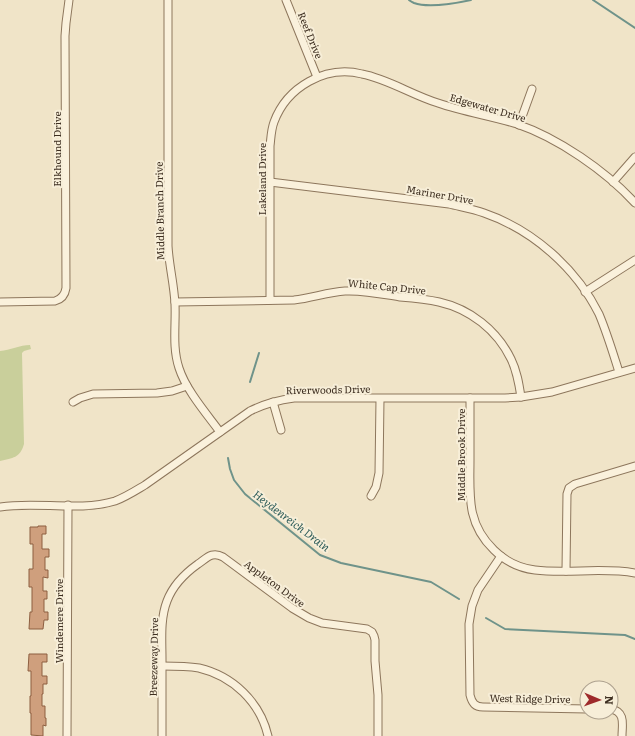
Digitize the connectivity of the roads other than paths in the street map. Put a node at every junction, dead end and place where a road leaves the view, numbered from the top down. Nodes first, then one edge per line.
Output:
1 (69, 0) edge
2 (168, 0) edge
3 (286, 0) edge
4 (317, 77) junction
5 (532, 89) dead end
6 (519, 125) junction
7 (635, 157) edge
8 (270, 182) junction
9 (613, 182) junction
10 (635, 203) edge
11 (635, 260) edge
12 (585, 292) junction
13 (270, 300) junction
14 (0, 302) edge
15 (175, 302) junction
16 (635, 368) edge
17 (619, 372) junction
18 (187, 386) junction
19 (521, 397) junction
20 (380, 398) junction
21 (470, 398) junction
22 (73, 402) dead end
23 (273, 402) junction
24 (281, 430) dead end
25 (220, 432) junction
26 (635, 466) edge
27 (371, 496) dead end
28 (68, 505) junction
29 (0, 507) edge
30 (216, 554) joint
31 (501, 556) junction
32 (566, 571) junction
33 (635, 573) edge
34 (162, 666) junction
35 (579, 709) edge
36 (619, 712) edge
37 (68, 736) edge
38 (162, 736) edge
39 (268, 736) edge
40 (378, 736) edge
41 (622, 736) edge

1 - 14 street, Elkhound Drive
2 - 15 street, Middle Branch Drive
3 - 4 street, Reef Drive
4 - 6 street, Edgewater Drive
4 - 8 street, Lakeland Drive
5 - 6 street
6 - 9 street, Edgewater Drive
7 - 9 street
8 - 12 street, Mariner Drive
8 - 13 street, Lakeland Drive
9 - 10 street, Edgewater Drive
11 - 12 street
12 - 17 street, Mariner Drive
13 - 15 street, White Cap Drive
13 - 19 street, White Cap Drive
15 - 18 street, Middle Branch Drive
16 - 17 street, Riverwoods Drive
17 - 19 street, Riverwoods Drive
18 - 22 street
18 - 25 street, Middle Branch Drive
19 - 21 street, Riverwoods Drive
20 - 21 street, Riverwoods Drive
20 - 23 street, Riverwoods Drive
20 - 27 street
21 - 31 street, Middle Brook Drive
23 - 24 street
23 - 25 street, Riverwoods Drive
25 - 28 street, Riverwoods Drive
26 - 32 street
28 - 29 street, Riverwoods Drive
28 - 37 street, Windemere Drive
30 - 34 street, Breezeway Drive
30 - 40 street, Appleton Drive
31 - 32 street, Middle Brook Drive
31 - 35 street, West Ridge Drive
32 - 33 street, Middle Brook Drive
34 - 38 street, Breezeway Drive
34 - 39 street
36 - 41 street

